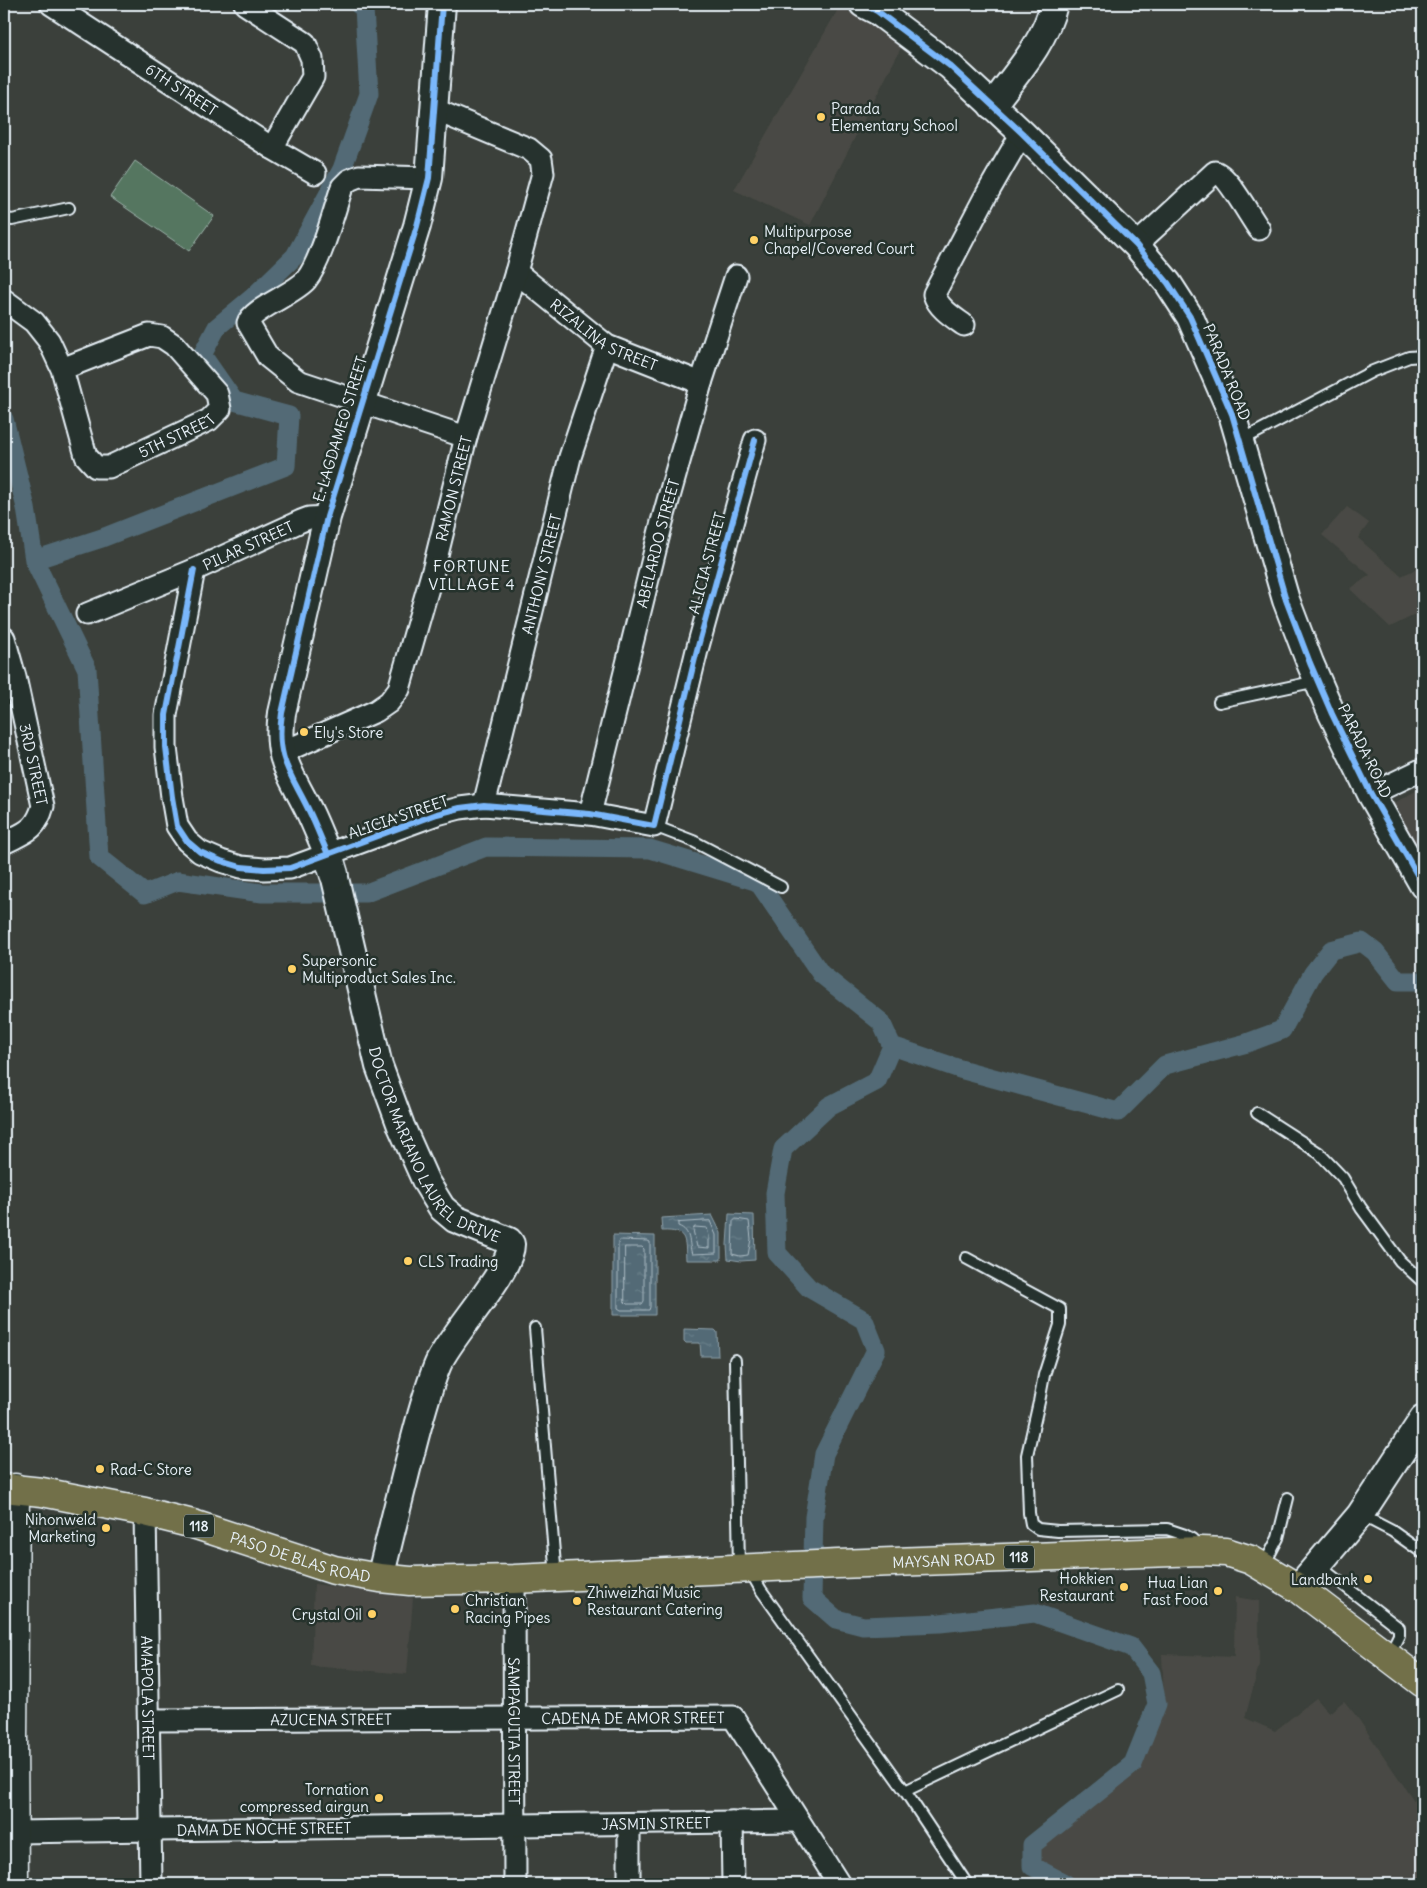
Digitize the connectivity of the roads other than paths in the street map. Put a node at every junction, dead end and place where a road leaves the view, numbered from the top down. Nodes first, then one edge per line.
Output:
1 (50, 4) edge
2 (245, 4) edge
3 (442, 4) edge
4 (863, 4) edge
5 (1054, 4) edge
6 (992, 106) junction
7 (433, 109) junction
8 (1022, 134) junction
9 (272, 148) junction
10 (315, 173) dead end
11 (429, 178) junction
12 (69, 208) dead end
13 (4, 218) edge
14 (1259, 230) dead end
15 (1136, 245) junction
16 (516, 272) junction
17 (736, 276) dead end
18 (4, 300) edge
19 (964, 325) dead end
20 (606, 346) junction
21 (1423, 356) edge
22 (62, 369) junction
23 (701, 383) junction
24 (361, 403) junction
25 (466, 437) junction
26 (755, 440) dead end
27 (1240, 441) junction
28 (327, 517) junction
29 (194, 570) junction
30 (87, 614) dead end
31 (4, 638) edge
32 (1318, 681) junction
33 (1219, 702) dead end
34 (281, 753) junction
35 (1423, 769) edge
36 (1371, 794) junction
37 (484, 805) junction
38 (590, 814) junction
39 (654, 826) junction
40 (4, 843) edge
41 (331, 864) junction
42 (1423, 885) edge
43 (781, 887) dead end
44 (1257, 1113) dead end
45 (966, 1258) dead end
46 (1423, 1282) edge
47 (535, 1328) dead end
48 (735, 1360) dead end
49 (1423, 1419) edge
50 (9, 1488) edge
51 (1288, 1498) dead end
52 (146, 1512) junction
53 (1360, 1515) junction
54 (1201, 1551) junction
55 (1423, 1553) edge
56 (1263, 1567) junction
57 (744, 1568) junction
58 (556, 1577) junction
59 (380, 1578) junction
60 (1307, 1578) junction
61 (514, 1579) junction
62 (1423, 1683) edge
63 (1118, 1690) dead end
64 (515, 1718) junction
65 (148, 1720) junction
66 (905, 1791) junction
67 (798, 1821) junction
68 (732, 1822) junction
69 (629, 1824) junction
70 (515, 1825) junction
71 (150, 1830) junction
72 (14, 1832) junction
73 (14, 1884) edge
74 (151, 1884) edge
75 (515, 1884) edge
76 (629, 1884) edge
77 (733, 1884) edge
78 (838, 1884) edge
79 (967, 1884) edge

1 - 9 street, 6TH STREET
2 - 9 street
3 - 7 street, E. LAGDAMEO STREET
4 - 6 street, PARADA ROAD
5 - 6 street
6 - 8 street, PARADA ROAD
7 - 11 street, E. LAGDAMEO STREET
7 - 16 street, RAMON STREET
8 - 15 street, PARADA ROAD
8 - 19 street
9 - 10 street, 6TH STREET
11 - 24 street, E. LAGDAMEO STREET
11 - 24 street
12 - 13 lane
14 - 15 street
15 - 27 street, PARADA ROAD
16 - 20 street, RIZALINA STREET
16 - 25 street, RAMON STREET
17 - 23 street, ABELARDO STREET
18 - 22 street, 5TH STREET
20 - 23 street, RIZALINA STREET
20 - 37 street, ANTHONY STREET
21 - 27 lane
22 - 22 street, 5TH STREET
23 - 38 street, ABELARDO STREET
24 - 25 street
24 - 28 street, E. LAGDAMEO STREET
25 - 34 street, RAMON STREET
26 - 39 street, ALICIA STREET
27 - 32 street, PARADA ROAD
28 - 29 street, PILAR STREET
28 - 34 street, E. LAGDAMEO STREET
29 - 30 street, PILAR STREET
29 - 41 street, ALICIA STREET
31 - 40 street, 3RD STREET
32 - 33 lane
32 - 36 street, PARADA ROAD
34 - 41 street, E. LAGDAMEO STREET
35 - 36 street
36 - 42 street, PARADA ROAD
37 - 38 street, ALICIA STREET
37 - 41 street, ALICIA STREET
38 - 39 street, ALICIA STREET
39 - 43 lane
41 - 59 street, DOCTOR MARIANO LAUREL DRIVE
44 - 46 lane
45 - 54 lane
47 - 58 lane
48 - 57 lane
49 - 53 street
50 - 52 main road, PASO DE BLAS ROAD / 118
50 - 72 main road
51 - 56 lane
52 - 59 main road, PASO DE BLAS ROAD / 118
52 - 65 street, AMAPOLA STREET
53 - 55 lane
53 - 60 street
54 - 56 main road, MAYSAN ROAD / 118
54 - 57 main road, MAYSAN ROAD / 118
56 - 60 main road, MAYSAN ROAD / 118
57 - 58 main road, MAYSAN ROAD / 118
57 - 66 lane
58 - 61 main road, MAYSAN ROAD / 118
59 - 61 main road, PASO DE BLAS ROAD / 118
60 - 62 main road, MAYSAN ROAD / 118
61 - 64 street, SAMPAGUITA STREET
63 - 66 lane
64 - 65 street, AZUCENA STREET
64 - 67 street, CADENA DE AMOR STREET
64 - 70 street, SAMPAGUITA STREET
65 - 71 street, AMAPOLA STREET
66 - 79 lane
67 - 68 street, JASMIN STREET
67 - 78 street, CADENA DE AMOR STREET
68 - 69 street, JASMIN STREET
68 - 77 street
69 - 70 street, JASMIN STREET
69 - 76 street
70 - 71 street, DAMA DE NOCHE STREET
70 - 75 street, SAMPAGUITA STREET
71 - 72 street, DAMA DE NOCHE STREET
71 - 74 street, AMAPOLA STREET
72 - 73 main road

